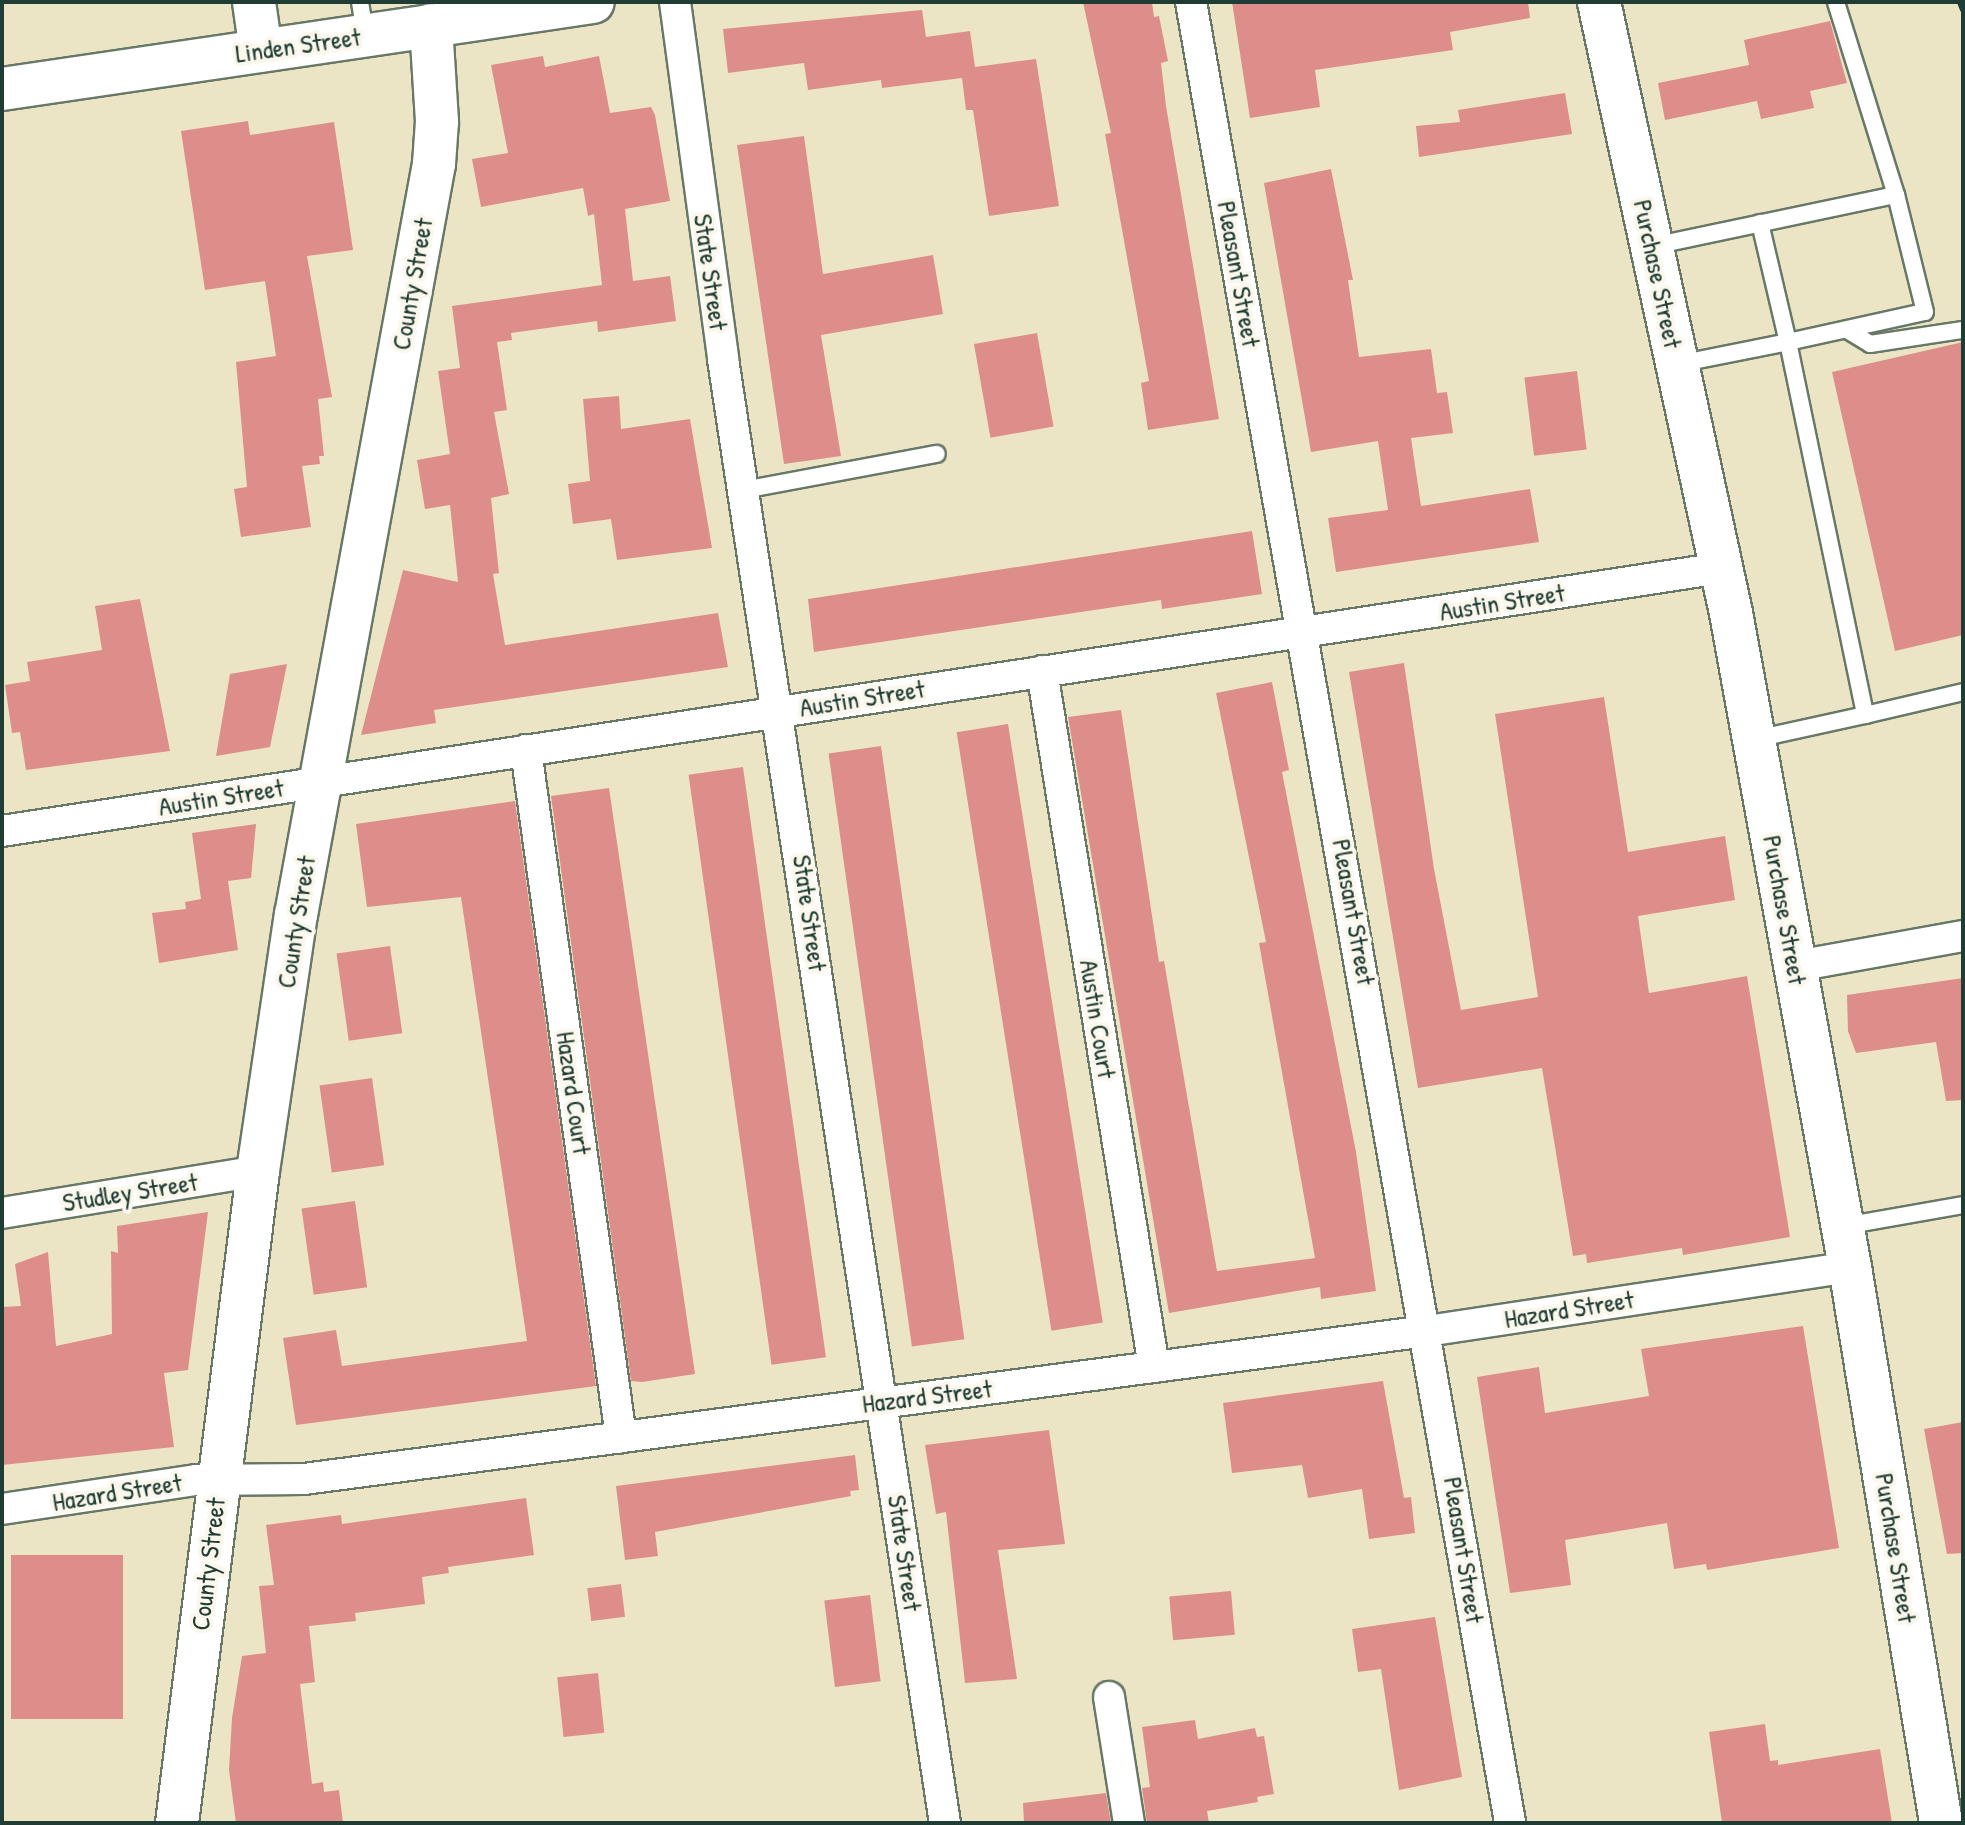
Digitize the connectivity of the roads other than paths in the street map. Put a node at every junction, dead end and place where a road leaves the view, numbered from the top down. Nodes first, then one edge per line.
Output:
1 (254, 2) edge
2 (590, 2) edge
3 (675, 2) edge
4 (1191, 2) edge
5 (1836, 2) edge
6 (1604, 6) edge
7 (363, 19) edge
8 (431, 25) junction
9 (261, 51) junction
10 (2, 89) edge
11 (1896, 195) junction
12 (1760, 223) junction
13 (1652, 246) junction
14 (1847, 330) junction
15 (1963, 330) edge
16 (1788, 342) junction
17 (1677, 364) junction
18 (937, 454) dead end
19 (744, 490) junction
20 (1721, 568) junction
21 (1304, 632) junction
22 (1042, 671) junction
23 (1963, 692) edge
24 (780, 711) junction
25 (1865, 715) junction
26 (1755, 739) junction
27 (526, 750) junction
28 (319, 781) junction
29 (2, 831) edge
30 (1963, 936) edge
31 (1796, 966) junction
32 (258, 1171) junction
33 (1963, 1205) edge
34 (2, 1213) edge
35 (1842, 1226) junction
36 (1850, 1267) junction
37 (1427, 1331) junction
38 (1154, 1367) junction
39 (883, 1402) junction
40 (621, 1437) junction
41 (219, 1479) junction
42 (2, 1509) edge
43 (1109, 1697) dead end
44 (177, 1823) edge
45 (945, 1823) edge
46 (1129, 1823) edge
47 (1510, 1823) edge
48 (1941, 1823) edge

1 - 9 main road
2 - 8 main road, Linden Street
3 - 19 street, State Street
4 - 21 street, Pleasant Street
5 - 11 lane
6 - 13 main road, Purchase Street
7 - 8 main road, Linden Street
7 - 9 main road, Linden Street
8 - 28 main road, County Street
9 - 10 main road, Linden Street
11 - 12 lane
11 - 14 lane
12 - 13 lane
12 - 16 lane
13 - 17 main road, Purchase Street
14 - 15 lane
14 - 16 lane
16 - 17 lane
16 - 25 lane
17 - 20 main road, Purchase Street
18 - 19 lane
19 - 24 street, State Street
20 - 21 street, Austin Street
20 - 26 main road, Purchase Street
21 - 22 street, Austin Street
21 - 37 street, Pleasant Street
22 - 24 street, Austin Street
22 - 38 street, Austin Court
23 - 25 lane
24 - 27 street, Austin Street
24 - 39 street, State Street
25 - 26 lane
26 - 31 main road, Purchase Street
27 - 28 street, Austin Street
27 - 40 street, Hazard Court
28 - 29 street, Austin Street
28 - 32 main road, County Street
30 - 31 street
31 - 35 main road, Purchase Street
32 - 34 street, Studley Street
32 - 41 main road, County Street
33 - 35 lane
35 - 36 main road, Purchase Street
36 - 37 street, Hazard Street
36 - 48 main road, Purchase Street
37 - 38 street, Hazard Street
37 - 47 street, Pleasant Street
38 - 39 street, Hazard Street
39 - 40 street, Hazard Street
39 - 45 street, State Street
40 - 41 street, Hazard Street
41 - 42 street, Hazard Street
41 - 44 main road, County Street
43 - 46 street

